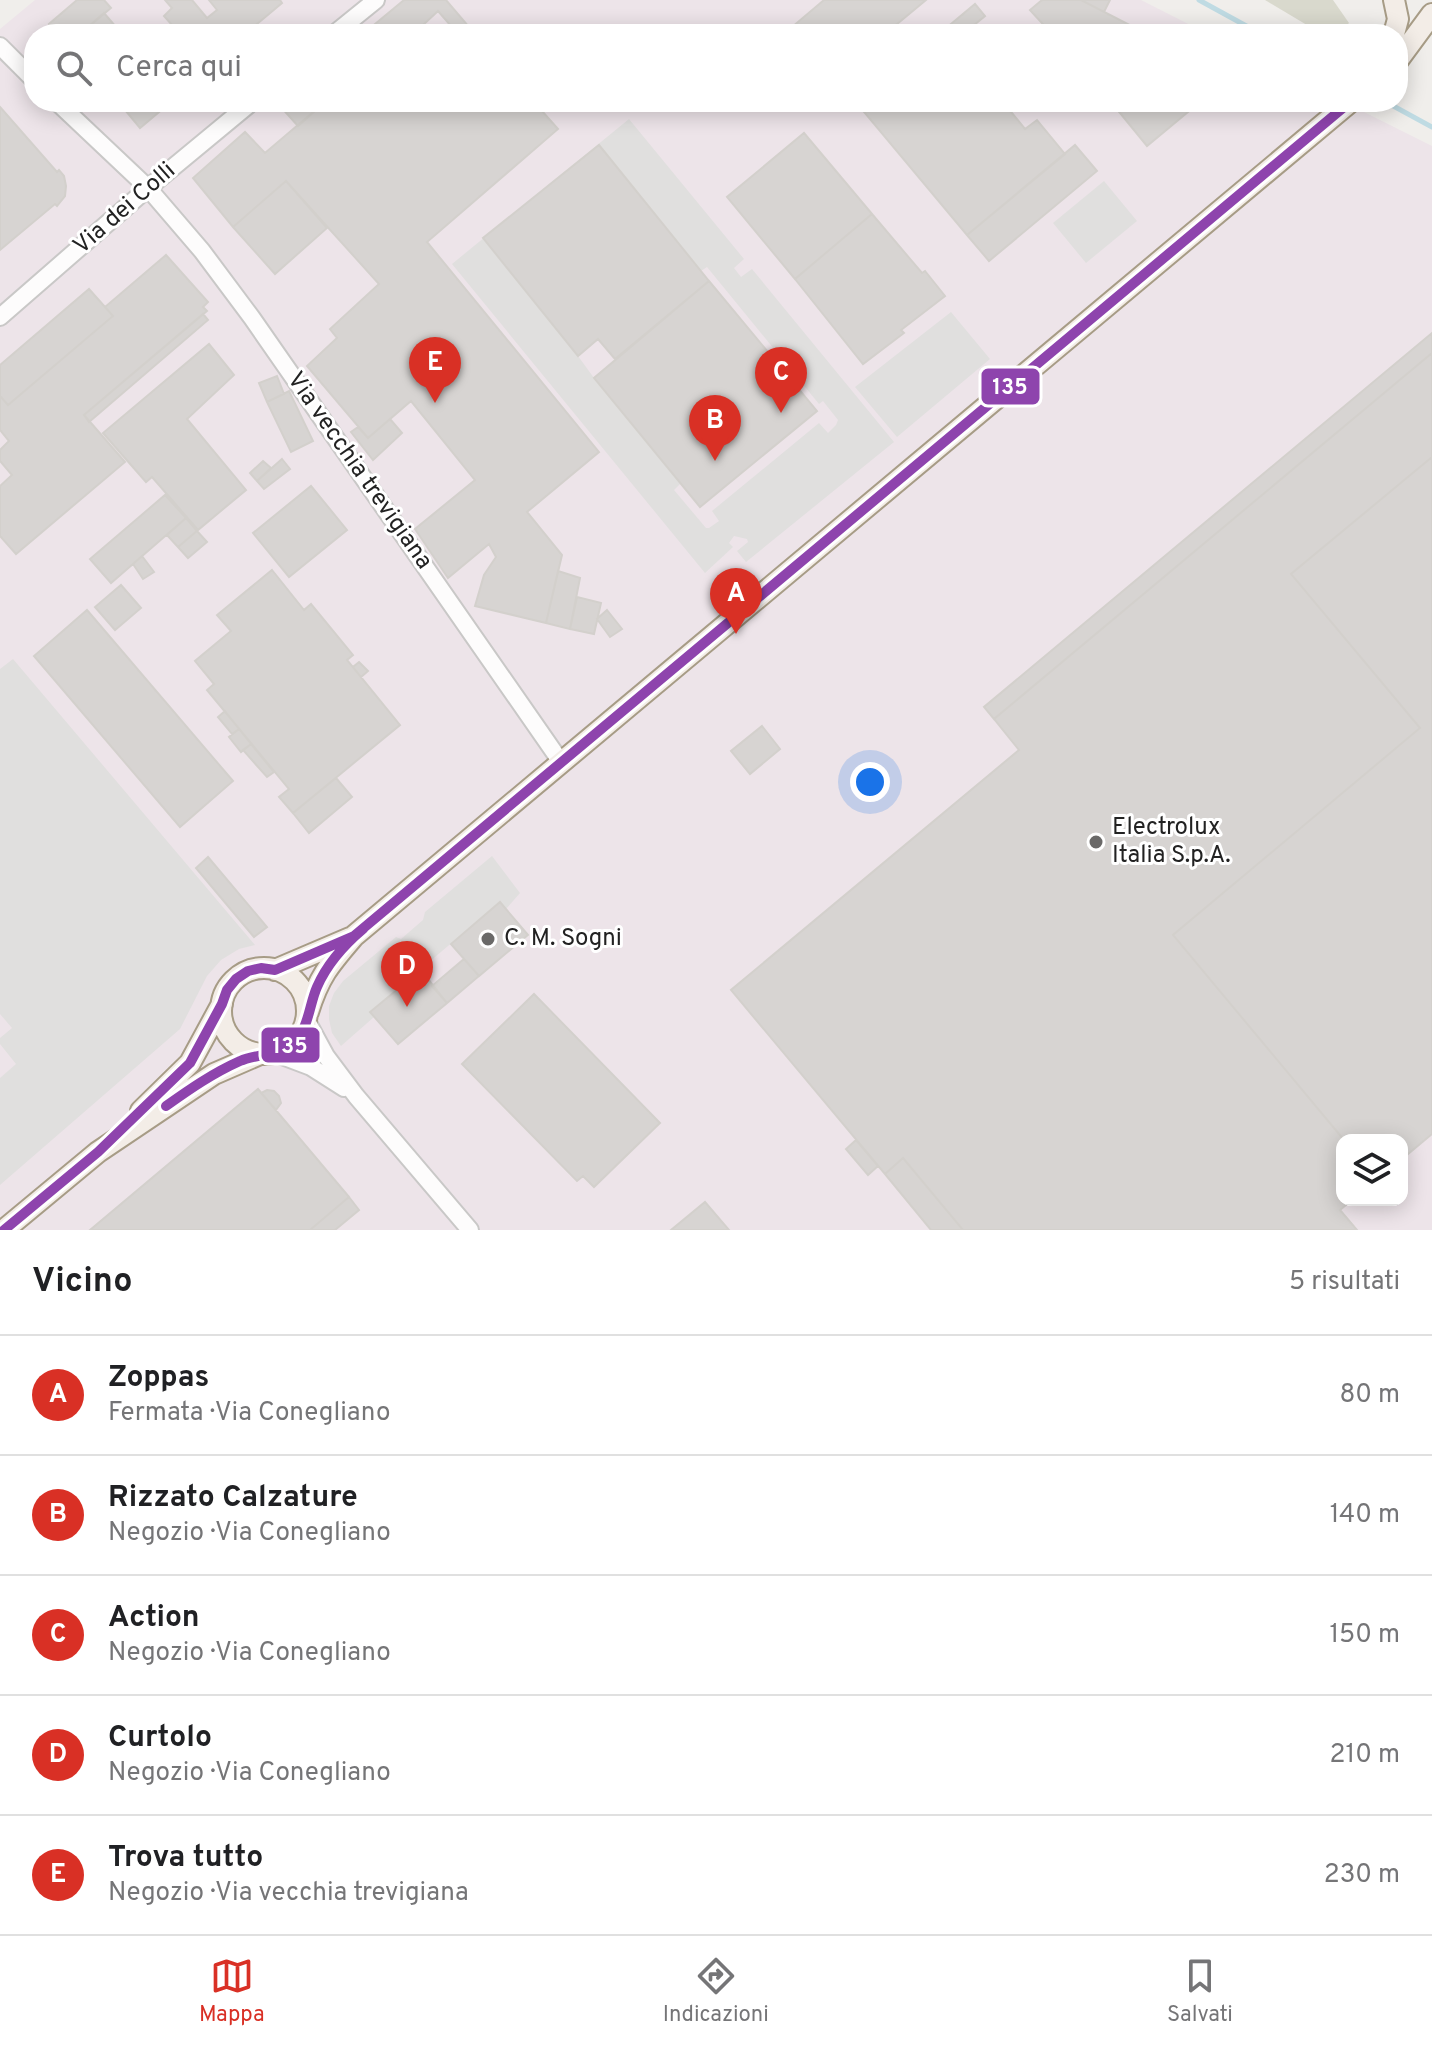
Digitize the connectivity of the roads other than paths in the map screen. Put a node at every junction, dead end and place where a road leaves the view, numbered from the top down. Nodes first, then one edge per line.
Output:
1 (376, 0) edge
2 (1394, 0) edge
3 (1432, 14) edge
4 (346, 24) edge
5 (1397, 24) edge
6 (0, 46) edge
7 (1408, 46) edge
8 (24, 70) edge
9 (68, 112) edge
10 (240, 112) edge
11 (1338, 112) edge
12 (148, 188) junction
13 (0, 317) edge
14 (561, 762) junction
15 (354, 936) junction
16 (275, 970) junction
17 (222, 1004) junction
18 (307, 1016) junction
19 (267, 1054) junction
20 (356, 1096) junction
21 (98, 1152) junction
22 (4, 1230) edge
23 (470, 1230) edge

1 - 4 street
2 - 5 main road
3 - 7 main road
6 - 8 street
9 - 12 street, Via vecchia trevigiana
10 - 12 street, Via dei Colli
11 - 14 main road
12 - 13 street, Via dei Colli
12 - 14 street, Via vecchia trevigiana
14 - 15 main road
15 - 16 main road
15 - 18 main road
16 - 17 main road
16 - 18 main road
17 - 19 main road
17 - 21 main road
18 - 19 main road
18 - 20 street
19 - 20 street
19 - 21 main road
20 - 23 street
21 - 22 main road

